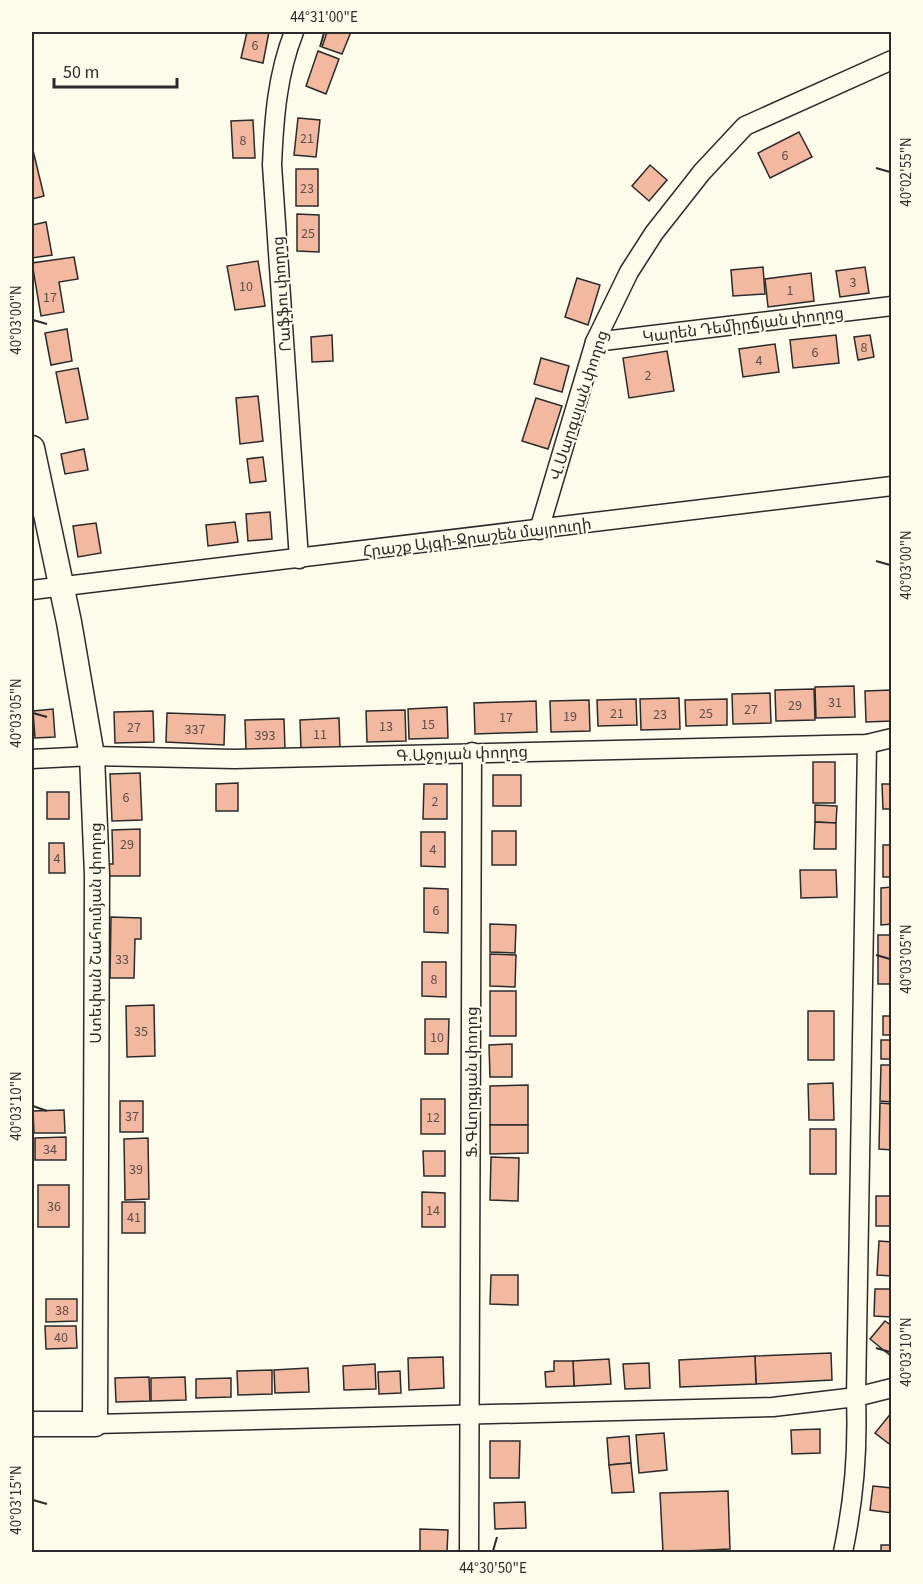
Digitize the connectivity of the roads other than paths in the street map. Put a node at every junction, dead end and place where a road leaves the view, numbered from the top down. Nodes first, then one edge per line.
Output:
1 (294, 32) edge
2 (891, 60) edge
3 (891, 306) edge
4 (596, 342) junction
5 (32, 448) edge
6 (891, 486) edge
7 (539, 530) junction
8 (299, 559) junction
9 (62, 586) junction
10 (32, 590) edge
11 (891, 738) edge
12 (867, 744) junction
13 (472, 752) junction
14 (92, 756) junction
15 (32, 759) edge
16 (891, 1388) edge
17 (856, 1397) junction
18 (471, 1413) junction
19 (95, 1424) junction
20 (32, 1425) edge
21 (469, 1552) edge
22 (843, 1552) edge

1 - 8 street, Րաֆֆու փողոց
2 - 4 street, Վ.Սարգսյան փողոց
3 - 4 street, Կարեն Դեմիրճյան փողոց
4 - 7 street, Վ.Սարգսյան փողոց
5 - 9 main road, Ստեփան Շահումյան փողոց
6 - 7 street, Հրաշք Այգի-Ջրաշեն մայրուղի
7 - 8 street, Հրաշք Այգի-Ջրաշեն մայրուղի
8 - 9 street, Հրաշք Այգի-Ջրաշեն մայրուղի
9 - 10 street, Հրաշք Այգի-Ջրաշեն մայրուղի
9 - 14 main road, Ստեփան Շահումյան փողոց
11 - 12 street, Գ.Աջոյան փողոց
12 - 13 street, Գ.Աջոյան փողոց
12 - 17 street
13 - 14 street, Գ.Աջոյան փողոց
13 - 18 street, Ֆ.Գևորգյան փողոց
14 - 15 street, Գ.Աջոյան փողոց
14 - 19 main road, Ստեփան Շահումյան փողոց
16 - 17 street
17 - 18 street
17 - 22 street
18 - 19 street
18 - 21 street, Ֆ.Գևորգյան փողոց
19 - 20 main road

